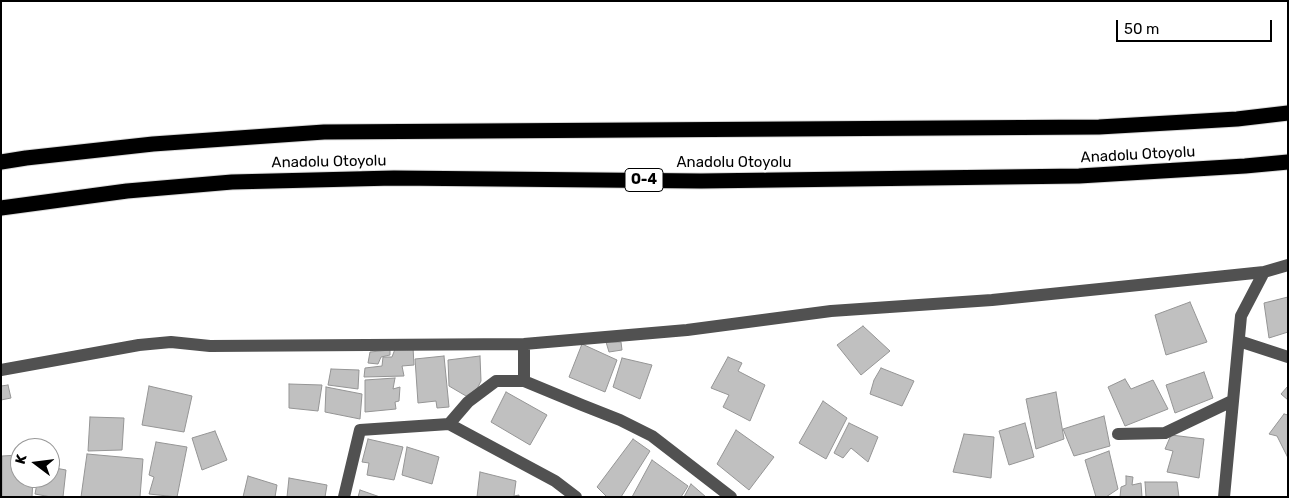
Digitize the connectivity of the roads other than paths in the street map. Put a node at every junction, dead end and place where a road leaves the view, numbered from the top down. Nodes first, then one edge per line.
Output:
1 (1288, 102) edge
2 (1288, 113) edge
3 (1236, 119) junction
4 (1, 162) edge
5 (1288, 162) edge
6 (1, 208) edge
7 (1288, 265) edge
8 (1264, 272) junction
9 (1239, 341) junction
10 (524, 344) junction
11 (1288, 357) edge
12 (1, 370) edge
13 (524, 381) junction
14 (1232, 402) junction
15 (449, 424) junction
16 (1118, 434) dead end
17 (1226, 496) edge
18 (344, 497) edge
19 (576, 497) edge
20 (731, 497) edge

1 - 3 highway
2 - 3 highway, Anadolu Otoyolu
3 - 4 highway, Anadolu Otoyolu
5 - 6 highway, Anadolu Otoyolu / O-4
7 - 8 street
8 - 9 street
8 - 10 street
9 - 11 street
9 - 14 street
10 - 12 street
10 - 13 street
13 - 15 street
13 - 20 street
14 - 16 street
14 - 17 street
15 - 18 street
15 - 19 street

